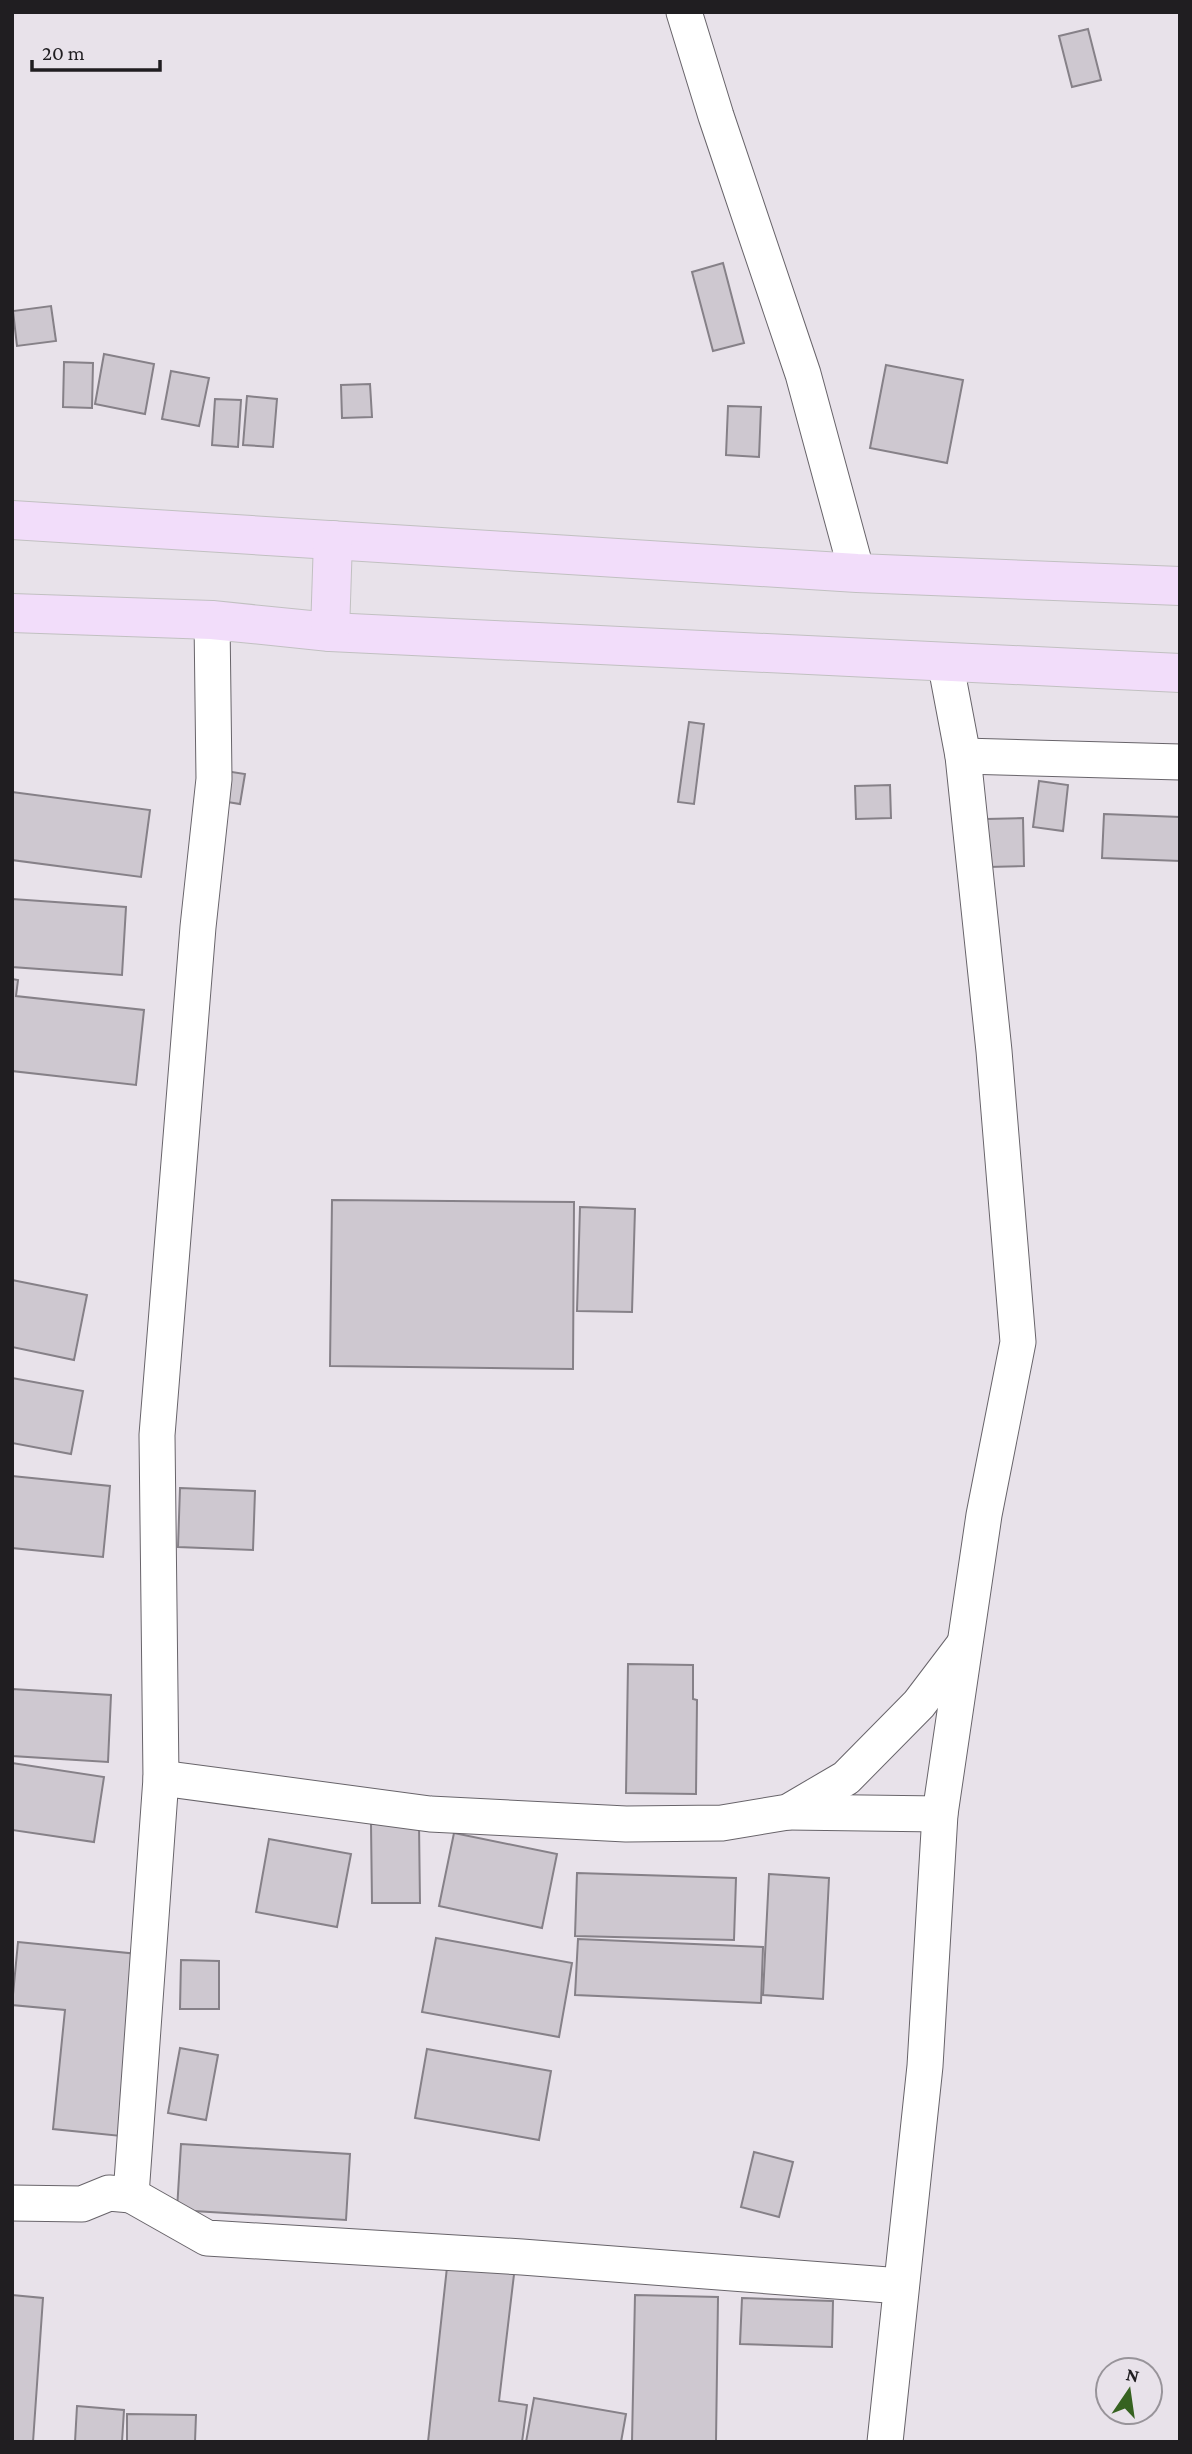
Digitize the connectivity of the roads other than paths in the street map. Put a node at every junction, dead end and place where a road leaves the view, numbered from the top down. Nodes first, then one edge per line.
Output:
1 (684, 12) edge
2 (12, 520) edge
3 (333, 540) junction
4 (857, 573) junction
5 (1180, 586) edge
6 (12, 613) edge
7 (212, 620) junction
8 (330, 632) junction
9 (945, 661) junction
10 (1180, 673) edge
11 (963, 756) junction
12 (1180, 762) edge
13 (965, 1643) junction
14 (160, 1778) junction
15 (788, 1812) junction
16 (940, 1814) junction
17 (131, 2195) junction
18 (12, 2203) edge
19 (901, 2286) junction
20 (885, 2442) edge

1 - 4 street
2 - 3 main road
3 - 4 main road
3 - 8 main road
4 - 5 main road
6 - 7 main road
7 - 8 main road
7 - 14 street
8 - 9 main road
9 - 10 main road
9 - 11 street
11 - 12 street
11 - 13 street
13 - 15 street
13 - 16 street
14 - 15 street
14 - 17 street
15 - 16 street
16 - 19 street
17 - 18 street
17 - 19 street
19 - 20 street

